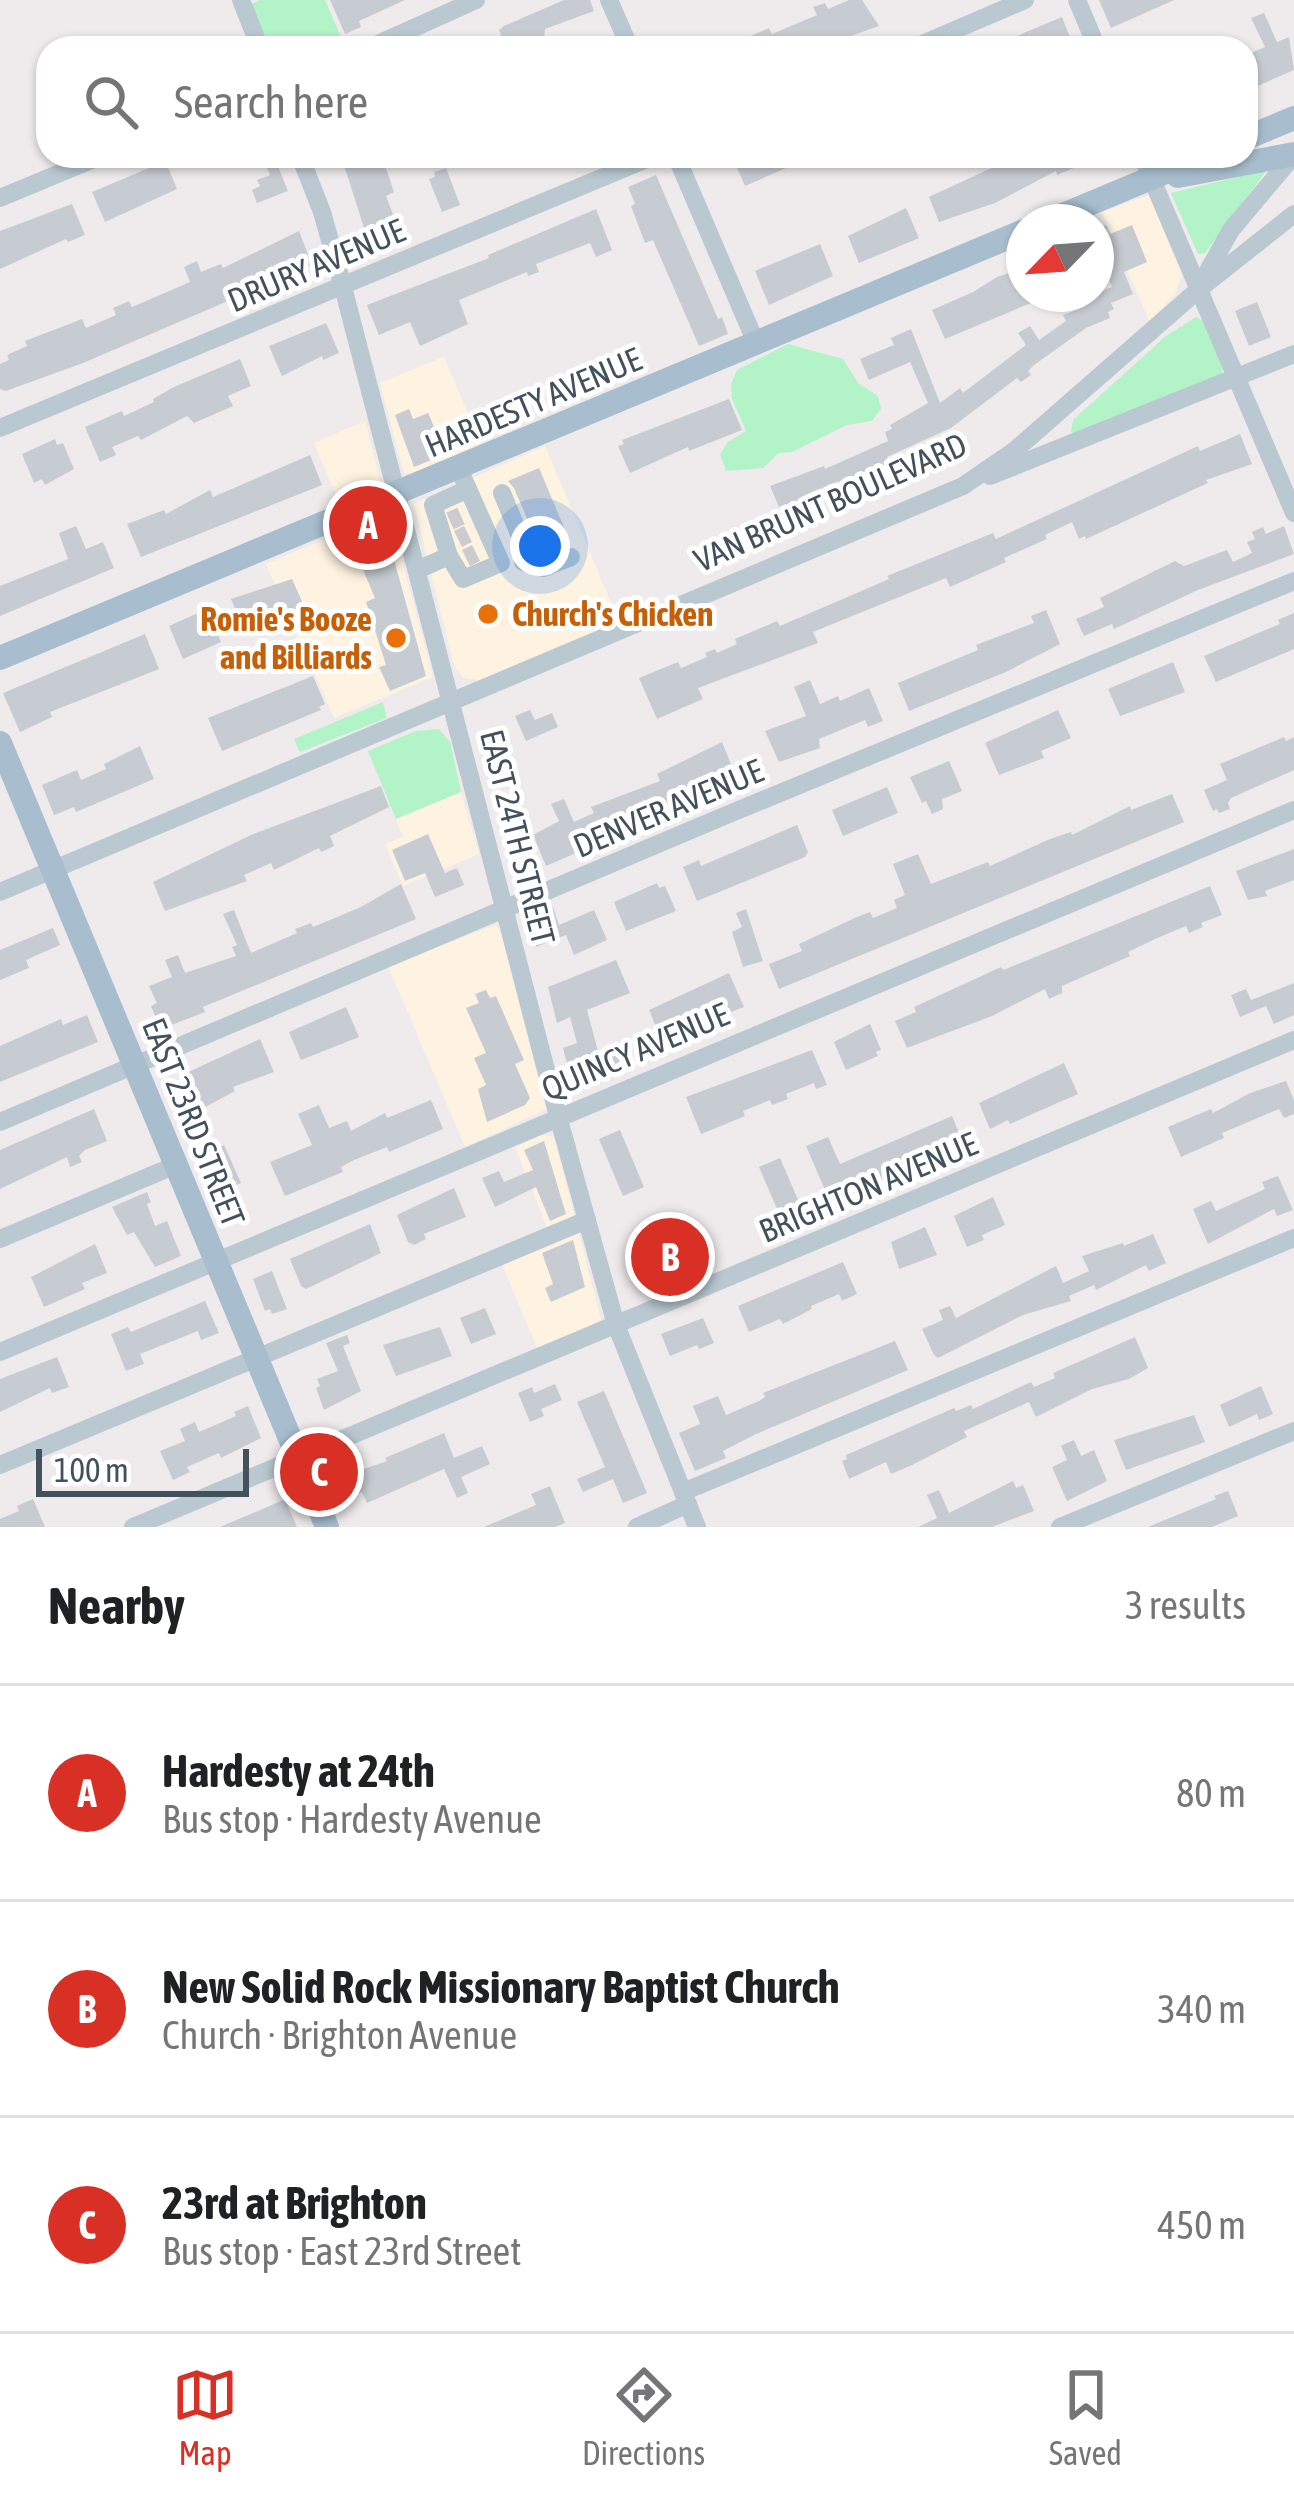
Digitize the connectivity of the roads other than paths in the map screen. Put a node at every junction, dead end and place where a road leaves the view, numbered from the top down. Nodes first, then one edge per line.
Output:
1 (241, 0) edge
2 (476, 0) edge
3 (609, 0) edge
4 (1025, 0) edge
5 (1077, 0) edge
6 (255, 36) edge
7 (396, 36) edge
8 (625, 36) edge
9 (941, 36) edge
10 (1092, 36) edge
11 (1294, 118) edge
12 (1258, 133) edge
13 (1294, 155) edge
14 (1258, 162) edge
15 (72, 168) edge
16 (305, 168) edge
17 (626, 168) edge
18 (681, 168) edge
19 (1145, 168) edge
20 (1147, 168) edge
21 (1153, 168) edge
22 (1228, 168) edge
23 (0, 198) edge
24 (1079, 204) edge
25 (1294, 214) edge
26 (1006, 239) edge
27 (343, 287) junction
28 (1198, 290) junction
29 (756, 343) junction
30 (1294, 354) edge
31 (1235, 378) junction
32 (0, 428) edge
33 (464, 479) junction
34 (963, 486) junction
35 (502, 493) dead end
36 (430, 494) junction
37 (397, 495) junction
38 (1294, 513) edge
39 (466, 540) junction
40 (571, 557) dead end
41 (532, 565) junction
42 (417, 570) junction
43 (1294, 581) edge
44 (0, 658) edge
45 (452, 700) junction
46 (0, 743) edge
47 (1294, 810) edge
48 (53, 870) junction
49 (0, 892) edge
50 (506, 908) junction
51 (1294, 1040) edge
52 (135, 1066) junction
53 (558, 1116) junction
54 (0, 1122) edge
55 (176, 1165) junction
56 (587, 1220) junction
57 (1294, 1238) edge
58 (0, 1239) edge
59 (216, 1261) junction
60 (616, 1325) junction
61 (0, 1352) edge
62 (257, 1360) junction
63 (1294, 1431) edge
64 (298, 1458) junction
65 (0, 1465) edge
66 (686, 1498) junction
67 (133, 1527) edge
68 (326, 1527) edge
69 (637, 1527) edge
70 (697, 1527) edge
71 (1060, 1527) edge

1 - 6 street
2 - 7 street
3 - 8 street
4 - 9 street
5 - 10 street
11 - 12 main road
13 - 14 main road
13 - 28 street
15 - 23 street
16 - 27 street, EAST 24TH STREET
17 - 27 street, DRURY AVENUE
18 - 29 street
19 - 24 main road
20 - 28 street
21 - 22 main road
25 - 28 street, VAN BRUNT BOULEVARD
26 - 29 main road, HARDESTY AVENUE
27 - 32 street, DRURY AVENUE
27 - 37 street, EAST 24TH STREET
28 - 31 street
28 - 34 street, VAN BRUNT BOULEVARD
29 - 33 main road, HARDESTY AVENUE
30 - 31 street
31 - 34 street
31 - 38 street
33 - 36 main road, HARDESTY AVENUE
33 - 39 street
34 - 45 street, VAN BRUNT BOULEVARD
35 - 41 street
36 - 37 main road, HARDESTY AVENUE
36 - 39 street
37 - 42 street, EAST 24TH STREET
37 - 44 main road, HARDESTY AVENUE
39 - 41 street
39 - 42 street
40 - 41 street
42 - 45 street, EAST 24TH STREET
43 - 50 street, DENVER AVENUE
45 - 48 street, VAN BRUNT BOULEVARD
45 - 50 street, EAST 24TH STREET
46 - 48 main road, EAST 23RD STREET
47 - 53 street, QUINCY AVENUE
48 - 49 street, VAN BRUNT BOULEVARD
48 - 52 main road, EAST 23RD STREET
50 - 52 street, DENVER AVENUE
50 - 53 street, EAST 24TH STREET
51 - 60 street, BRIGHTON AVENUE
52 - 54 street, DENVER AVENUE
52 - 55 main road, EAST 23RD STREET
53 - 56 street, EAST 24TH STREET
53 - 59 street, QUINCY AVENUE
55 - 58 street
55 - 59 main road, EAST 23RD STREET
56 - 60 street, EAST 24TH STREET
56 - 62 street
57 - 66 street
59 - 61 street, QUINCY AVENUE
59 - 62 main road, EAST 23RD STREET
60 - 64 street, BRIGHTON AVENUE
60 - 66 street, EAST 24TH STREET
62 - 64 main road, EAST 23RD STREET
62 - 65 street
63 - 71 street
64 - 67 street, BRIGHTON AVENUE
64 - 68 main road, EAST 23RD STREET
66 - 69 street
66 - 70 street, EAST 24TH STREET

